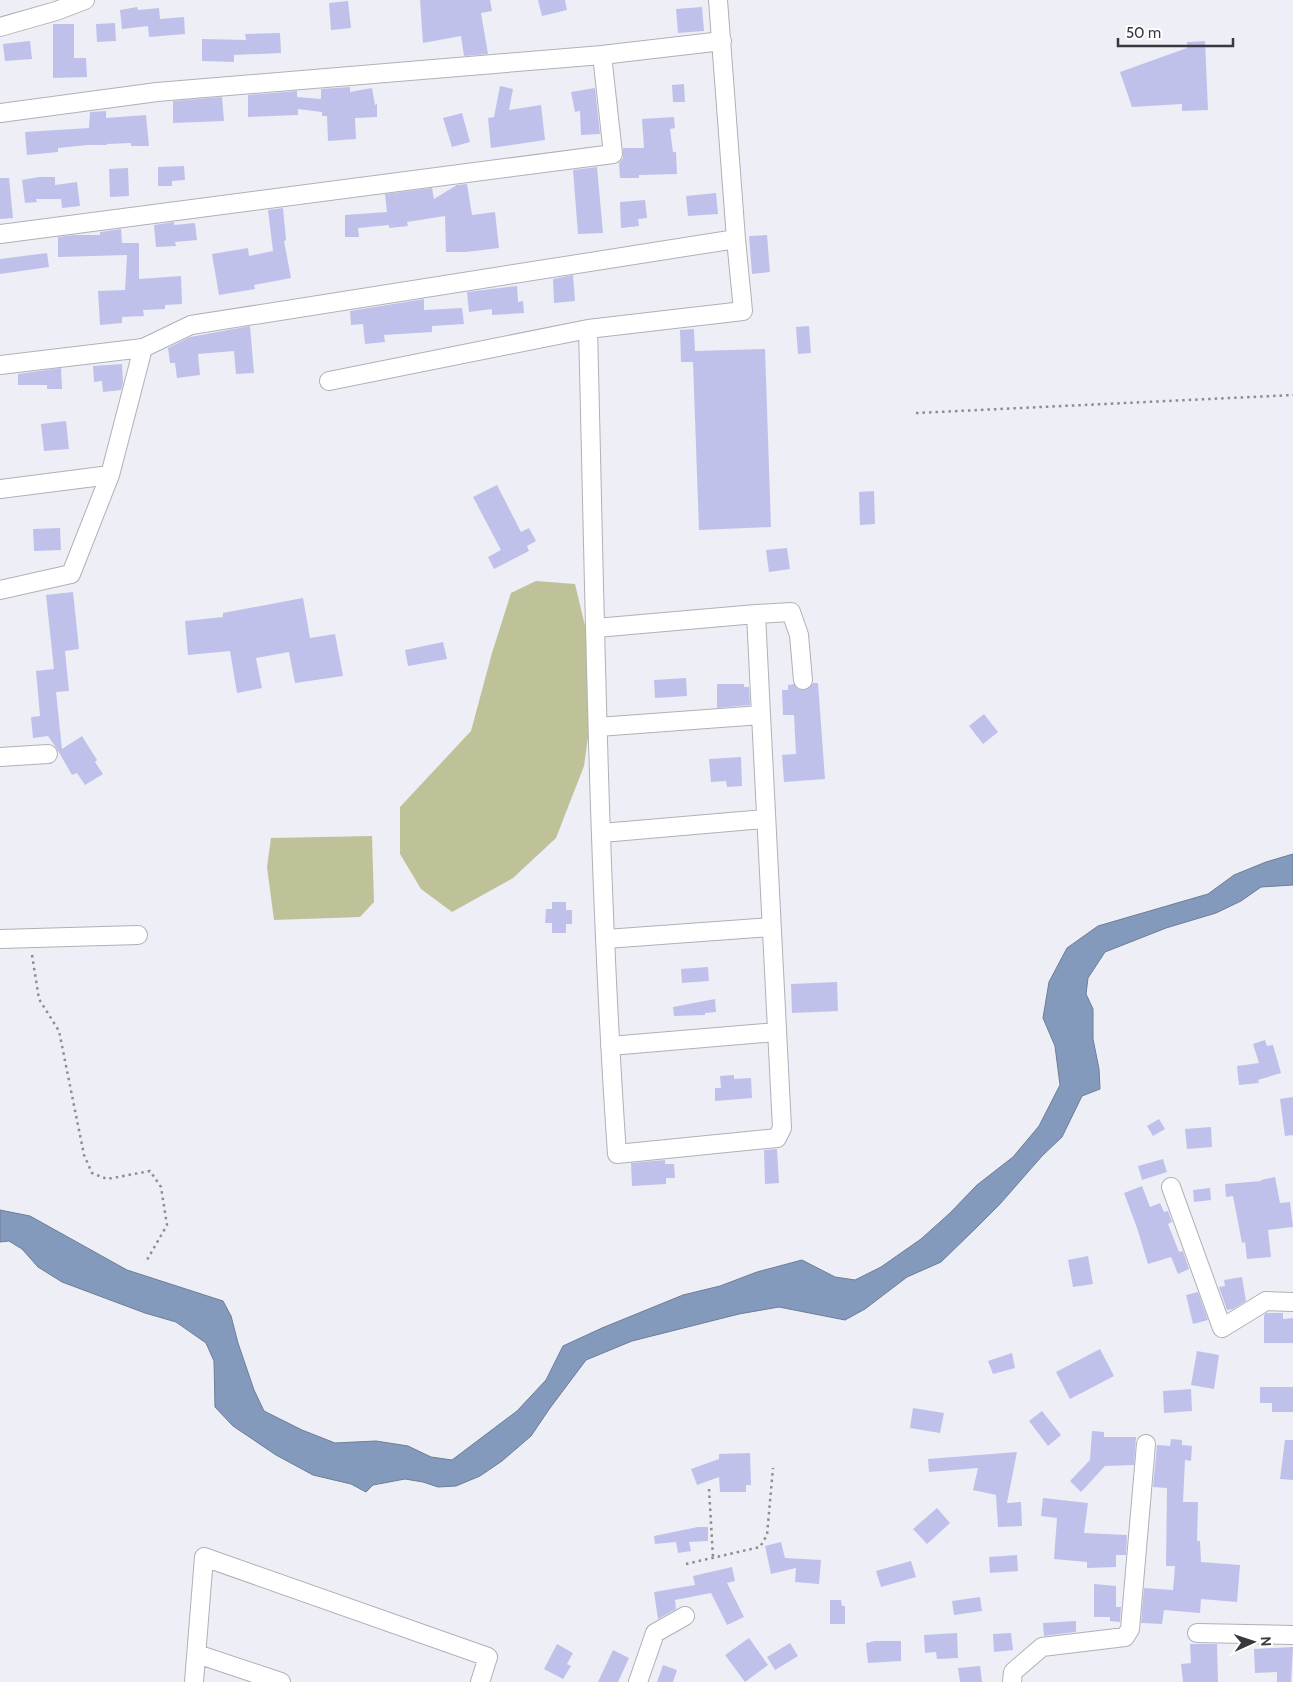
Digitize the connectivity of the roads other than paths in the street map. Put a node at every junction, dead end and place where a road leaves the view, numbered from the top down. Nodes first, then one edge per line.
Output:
1 (85, 0) edge
2 (718, 0) edge
3 (56, 5) edge
4 (0, 27) edge
5 (722, 41) junction
6 (602, 55) junction
7 (0, 113) edge
8 (0, 234) edge
9 (736, 239) junction
10 (588, 329) junction
11 (143, 348) junction
12 (0, 365) edge
13 (329, 381) dead end
14 (110, 475) junction
15 (0, 489) edge
16 (0, 590) edge
17 (756, 614) junction
18 (596, 628) junction
19 (803, 680) dead end
20 (761, 715) junction
21 (598, 727) junction
22 (48, 754) dead end
23 (0, 757) edge
24 (765, 819) junction
25 (602, 833) junction
26 (771, 926) junction
27 (138, 935) dead end
28 (0, 938) edge
29 (606, 939) junction
30 (777, 1032) junction
31 (610, 1046) junction
32 (1171, 1186) dead end
33 (1293, 1302) edge
34 (1146, 1444) dead end
35 (685, 1616) dead end
36 (1197, 1633) dead end
37 (1293, 1635) edge
38 (196, 1654) junction
39 (194, 1682) edge
40 (281, 1682) edge
41 (480, 1682) edge
42 (638, 1682) edge
43 (1012, 1682) edge

1 - 3 street
2 - 5 street
3 - 4 street
5 - 6 street
5 - 9 street
6 - 7 street
6 - 8 street
9 - 10 street
9 - 11 street
10 - 13 street
10 - 18 street
11 - 12 street
11 - 14 street
14 - 15 street
14 - 16 street
17 - 18 street
17 - 19 street
17 - 20 street
18 - 21 street
20 - 21 street
20 - 24 street
21 - 25 street
22 - 23 street
24 - 25 street
24 - 26 street
25 - 29 street
26 - 29 street
26 - 30 street
27 - 28 street
29 - 31 street
30 - 31 street
30 - 31 street
32 - 33 street
34 - 43 street
35 - 42 street
36 - 37 street
38 - 39 street
38 - 40 street
38 - 41 street

